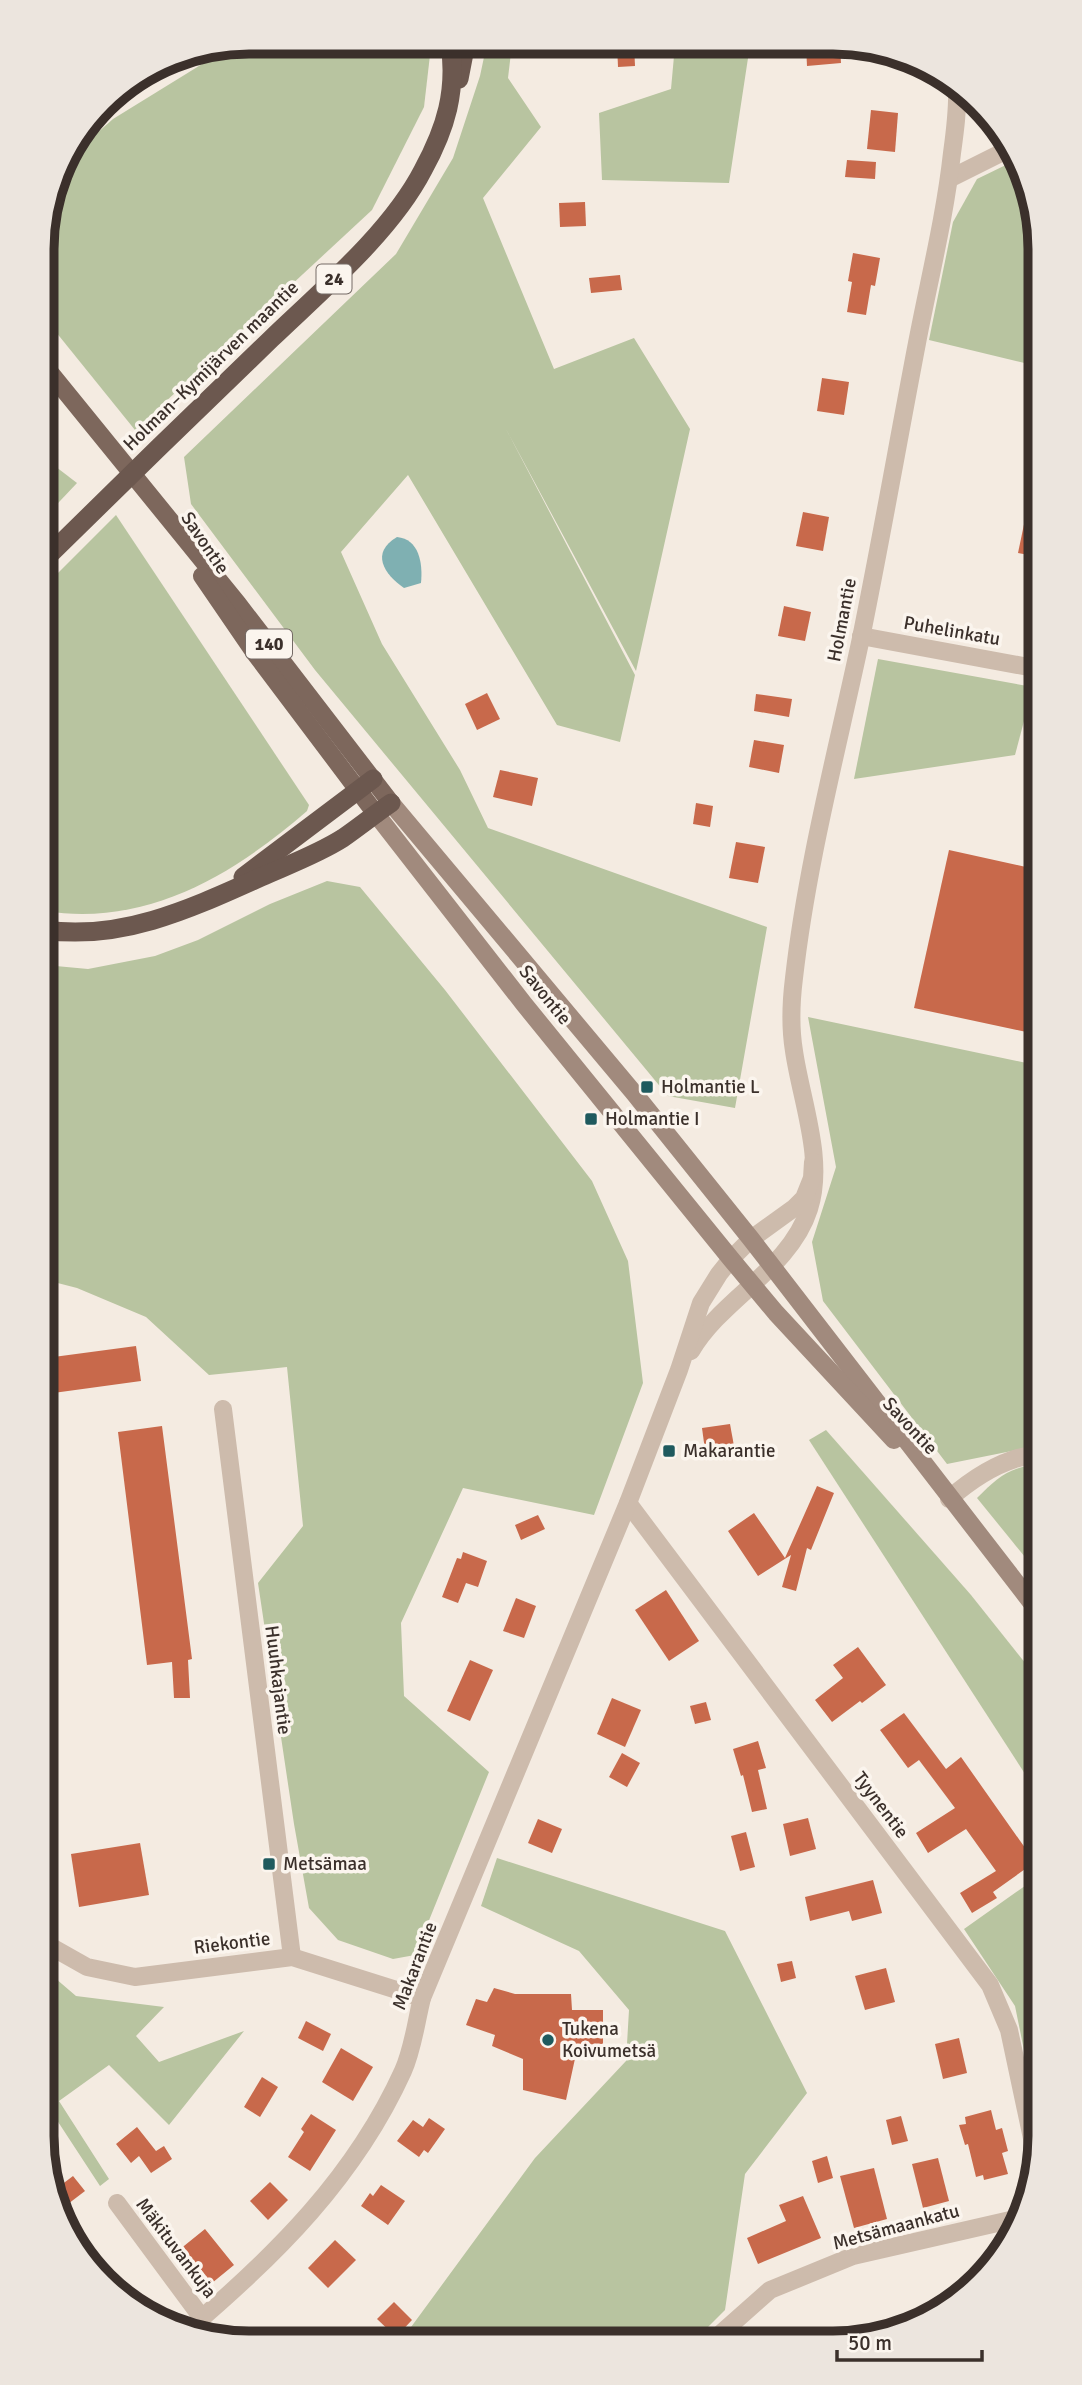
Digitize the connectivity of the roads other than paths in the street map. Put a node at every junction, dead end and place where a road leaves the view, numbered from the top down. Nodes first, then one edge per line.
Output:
1 (451, 55) edge
2 (464, 55) edge
3 (958, 99) edge
4 (450, 107) junction
5 (1002, 153) edge
6 (949, 179) junction
7 (55, 377) edge
8 (55, 549) edge
9 (861, 636) junction
10 (1028, 667) edge
11 (365, 785) junction
12 (383, 808) junction
13 (218, 896) junction
14 (55, 930) edge
15 (813, 1162) junction
16 (751, 1239) junction
17 (731, 1259) junction
18 (771, 1265) junction
19 (752, 1284) junction
20 (679, 1370) junction
21 (223, 1409) dead end
22 (1027, 1456) edge
23 (949, 1499) junction
24 (628, 1503) junction
25 (1027, 1598) edge
26 (54, 1948) edge
27 (292, 1957) junction
28 (422, 1998) junction
29 (1027, 2115) edge
30 (117, 2203) dead end
31 (1008, 2220) edge
32 (195, 2323) edge
33 (724, 2331) edge

1 - 4 highway, Holman–Kymijärven maantie / 24
2 - 4 highway, 24
3 - 6 street, Holmantie
4 - 8 highway, Holman–Kymijärven maantie / 24
5 - 6 street
6 - 9 street, Holmantie
7 - 11 main road, Savontie / 140
9 - 10 street, Puhelinkatu
9 - 15 street, Holmantie
11 - 12 main road, Savontie / 140
11 - 13 highway
12 - 13 highway
12 - 16 main road, Savontie / 140
12 - 17 main road, Savontie / 140
13 - 14 highway
15 - 16 street, Holmantie
15 - 18 street, Holmantie
16 - 17 street, Makarantie
16 - 18 main road, Savontie / 140
17 - 19 main road, Savontie / 140
17 - 20 street, Makarantie
18 - 19 street, Holmantie
18 - 23 main road, Savontie / 140
19 - 20 street, Makarantie
19 - 23 main road, Savontie / 140
20 - 24 street, Makarantie
21 - 27 street, Huuhkajantie
22 - 23 street
23 - 25 main road, Savontie / 140
24 - 28 street, Makarantie
24 - 29 street, Tyynentie
26 - 27 street, Riekontie
27 - 28 street, Riekontie
28 - 32 street, Makarantie
30 - 32 street, Mäkituvankuja
31 - 33 street, Metsämaankatu

